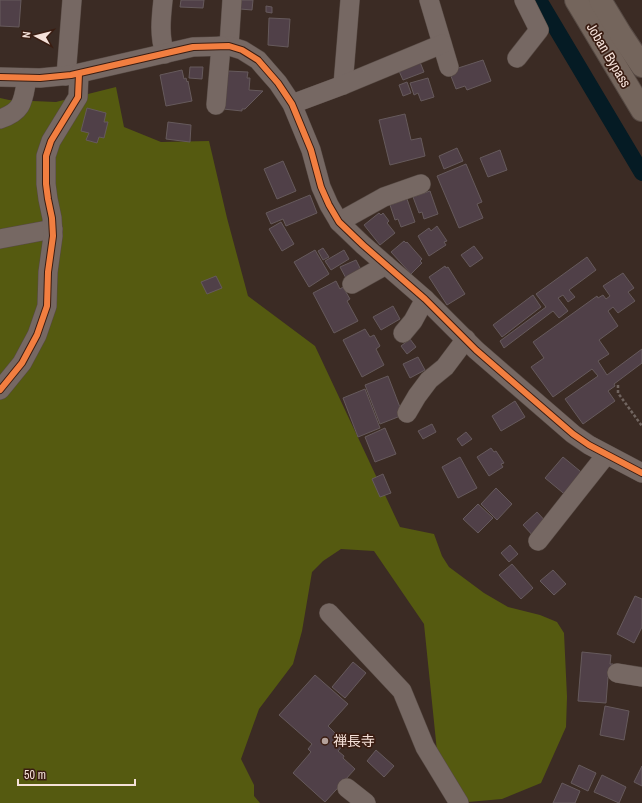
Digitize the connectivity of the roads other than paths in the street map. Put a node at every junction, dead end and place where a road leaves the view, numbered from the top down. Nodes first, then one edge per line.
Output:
1 (72, 0) edge
2 (163, 0) edge
3 (232, 0) edge
4 (350, 0) edge
5 (429, 0) edge
6 (524, 0) edge
7 (576, 0) edge
8 (600, 0) edge
9 (442, 44) junction
10 (225, 46) junction
11 (165, 54) junction
12 (517, 58) dead end
13 (642, 66) edge
14 (449, 67) dead end
15 (73, 75) junction
16 (0, 77) edge
17 (26, 78) junction
18 (343, 85) junction
19 (292, 104) junction
20 (216, 105) dead end
21 (642, 110) edge
22 (0, 119) edge
23 (421, 184) dead end
24 (339, 222) junction
25 (53, 229) junction
26 (0, 239) edge
27 (386, 265) junction
28 (352, 284) dead end
29 (425, 299) junction
30 (403, 333) dead end
31 (466, 339) junction
32 (0, 390) edge
33 (407, 413) dead end
34 (606, 454) junction
35 (642, 473) edge
36 (538, 541) dead end
37 (329, 613) dead end
38 (617, 673) dead end
39 (642, 677) edge
40 (347, 788) dead end
41 (366, 803) edge
42 (459, 803) edge

1 - 15 street
2 - 11 street
3 - 10 street
4 - 18 street
5 - 9 street
6 - 12 street
7 - 21 highway, Joban Bypass
8 - 13 highway, Joban Bypass
9 - 14 street
9 - 18 street
10 - 11 street
10 - 19 street
10 - 20 street
11 - 15 street
15 - 17 street
15 - 25 street
16 - 17 street
17 - 22 street
18 - 19 street
19 - 24 street
23 - 24 street
24 - 27 street
25 - 26 street
25 - 32 street
27 - 28 street
27 - 29 street
29 - 30 street
29 - 31 street
31 - 33 street
31 - 34 street
34 - 35 street
34 - 36 street
37 - 42 street
38 - 39 street
40 - 41 street

